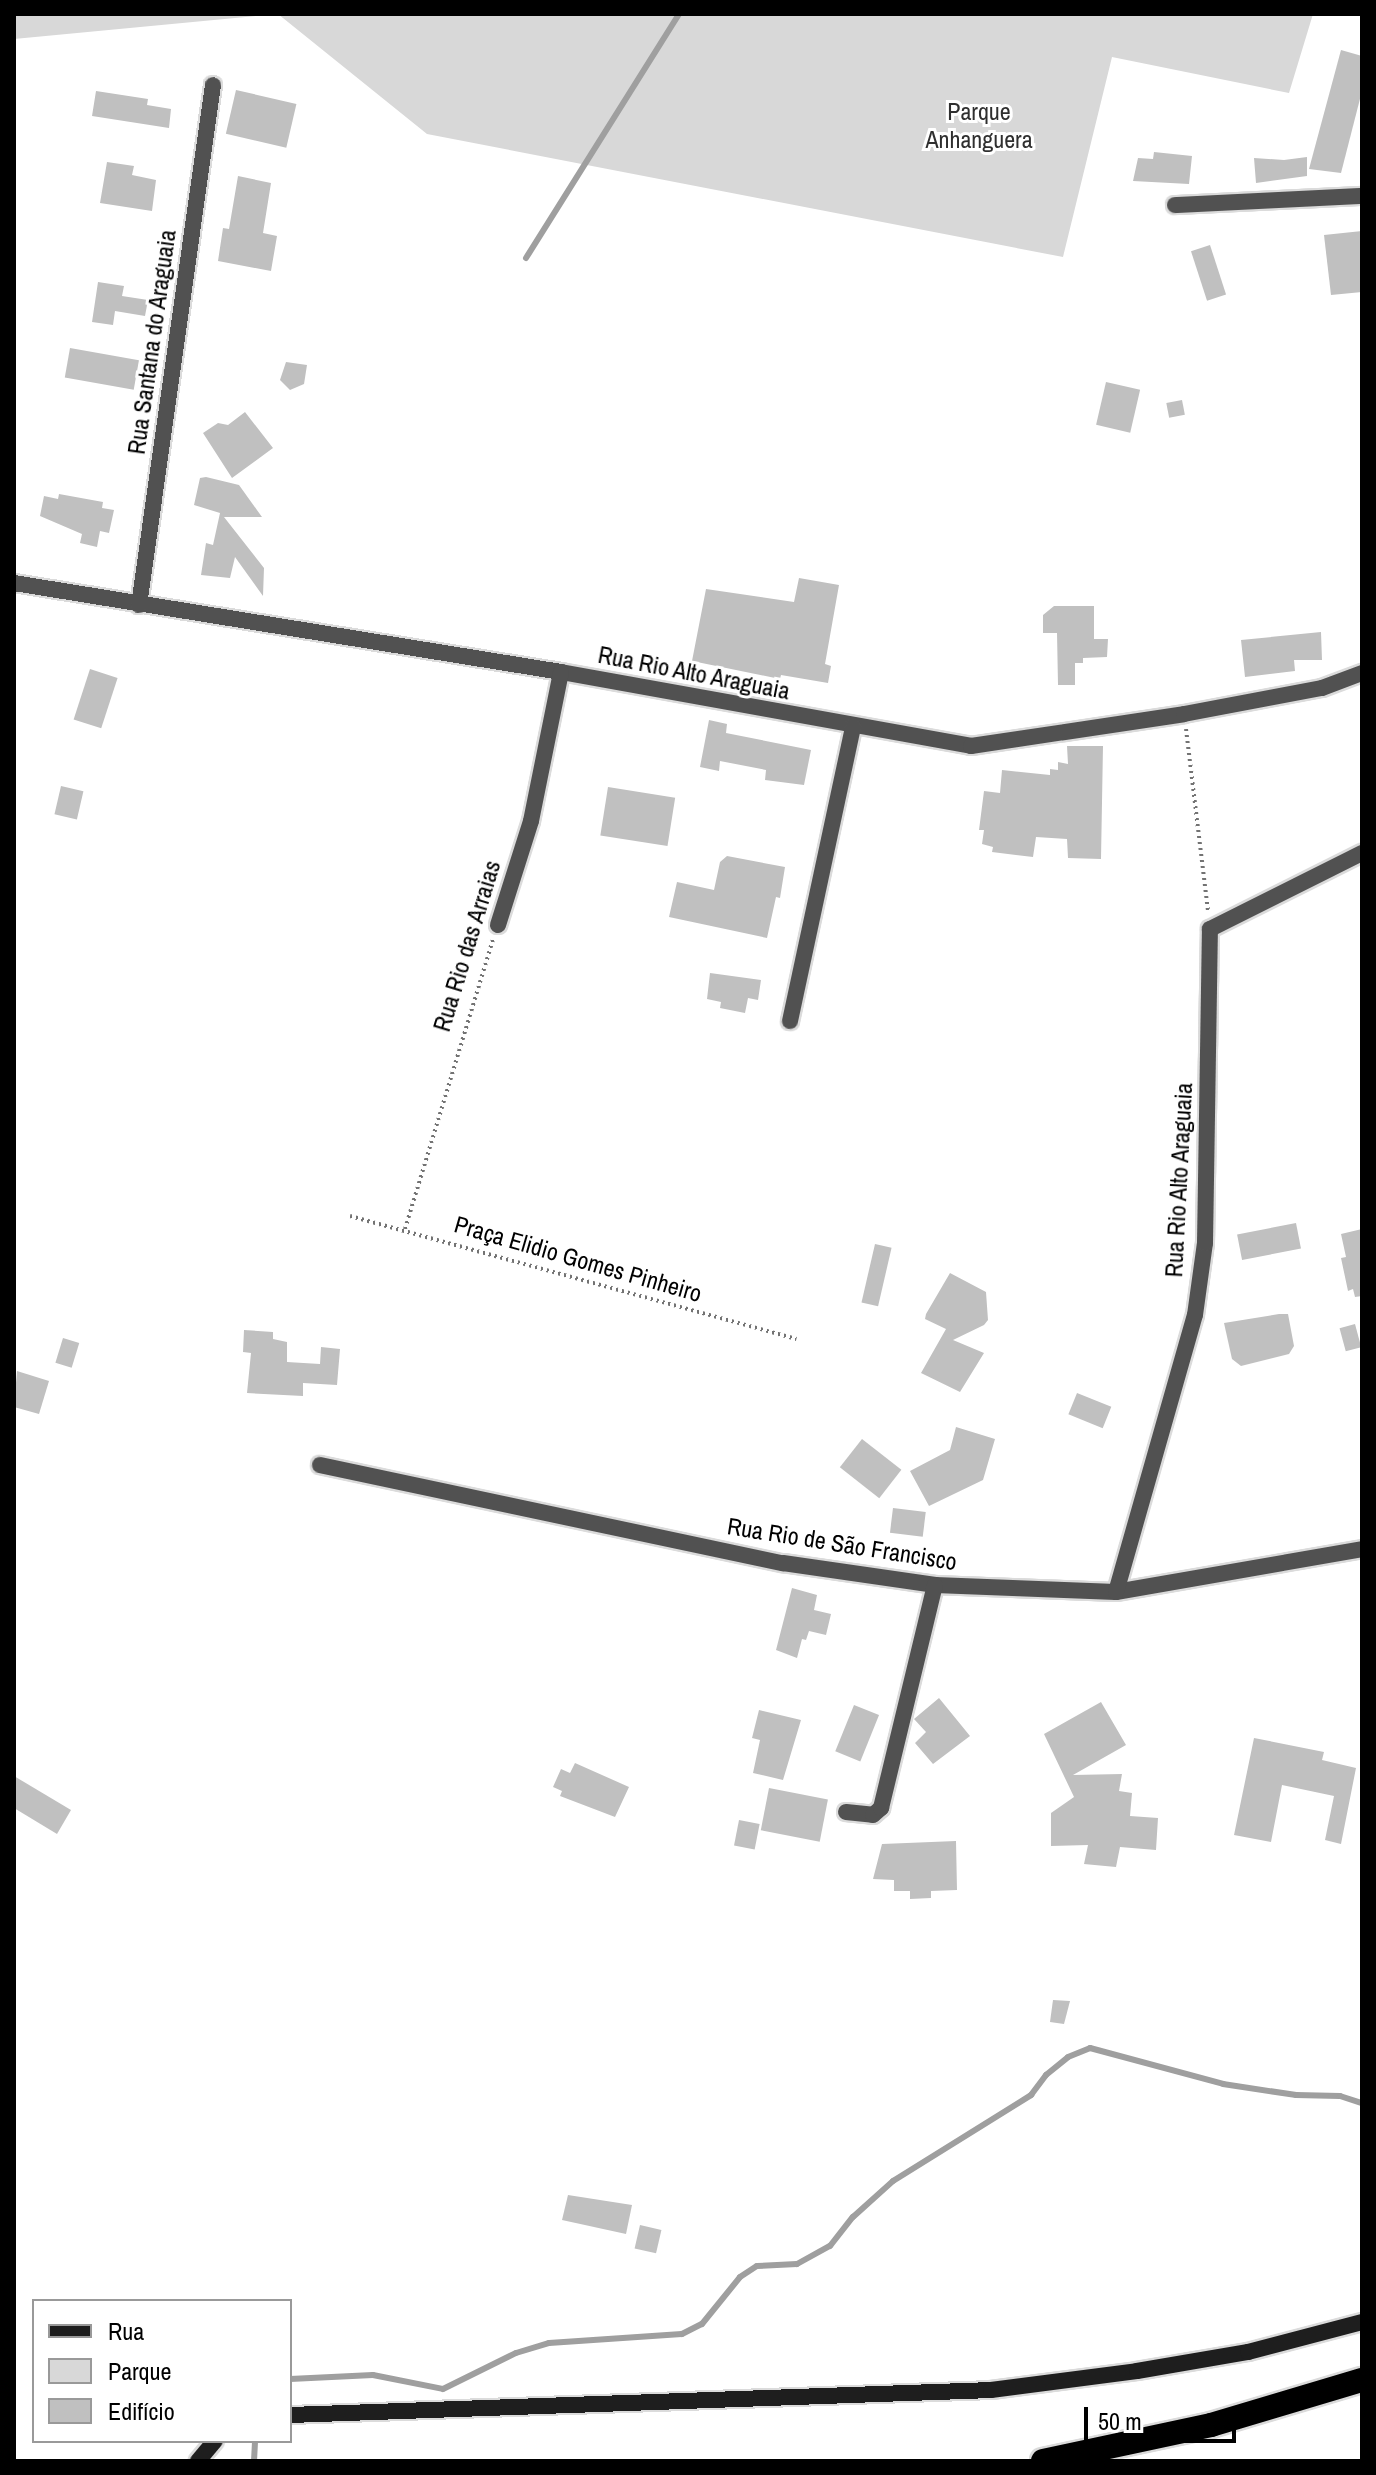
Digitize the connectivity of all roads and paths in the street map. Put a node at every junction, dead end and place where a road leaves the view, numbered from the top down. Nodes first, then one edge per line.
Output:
1 (213, 85) dead end
2 (1362, 196) edge
3 (1175, 205) dead end
4 (14, 583) edge
5 (139, 605) junction
6 (561, 672) junction
7 (1362, 673) edge
8 (1184, 714) junction
9 (853, 727) junction
10 (1362, 853) edge
11 (498, 925) joint
12 (1210, 929) junction
13 (790, 1021) dead end
14 (350, 1216) dead end
15 (405, 1230) junction
16 (796, 1339) dead end
17 (320, 1465) dead end
18 (1362, 1549) edge
19 (935, 1585) junction
20 (1116, 1592) junction
21 (846, 1812) dead end
22 (1362, 2322) edge
23 (1362, 2380) edge
24 (292, 2415) edge
25 (213, 2443) edge
26 (198, 2461) edge
27 (1043, 2461) edge

1 - 5 street, Rua Santana do Araguaia
2 - 3 street
4 - 5 street, Rua Rio Alto Araguaia
5 - 6 street, Rua Rio Alto Araguaia
6 - 9 street, Rua Rio Alto Araguaia
6 - 11 street, Rua Rio das Arraias
7 - 8 street, Rua Rio Alto Araguaia
8 - 9 street, Rua Rio Alto Araguaia
8 - 12 path
9 - 13 street
10 - 12 street
11 - 15 path, Rua Rio das Arraias
12 - 20 street, Rua Rio Alto Araguaia
14 - 15 path, Praça Elidio Gomes Pinheiro
15 - 16 path, Praça Elidio Gomes Pinheiro
17 - 19 street, Rua Rio de São Francisco
18 - 20 street, Rua Rio de São Francisco
19 - 20 street, Rua Rio de São Francisco
19 - 21 street
22 - 24 main road
23 - 27 highway
25 - 26 main road

